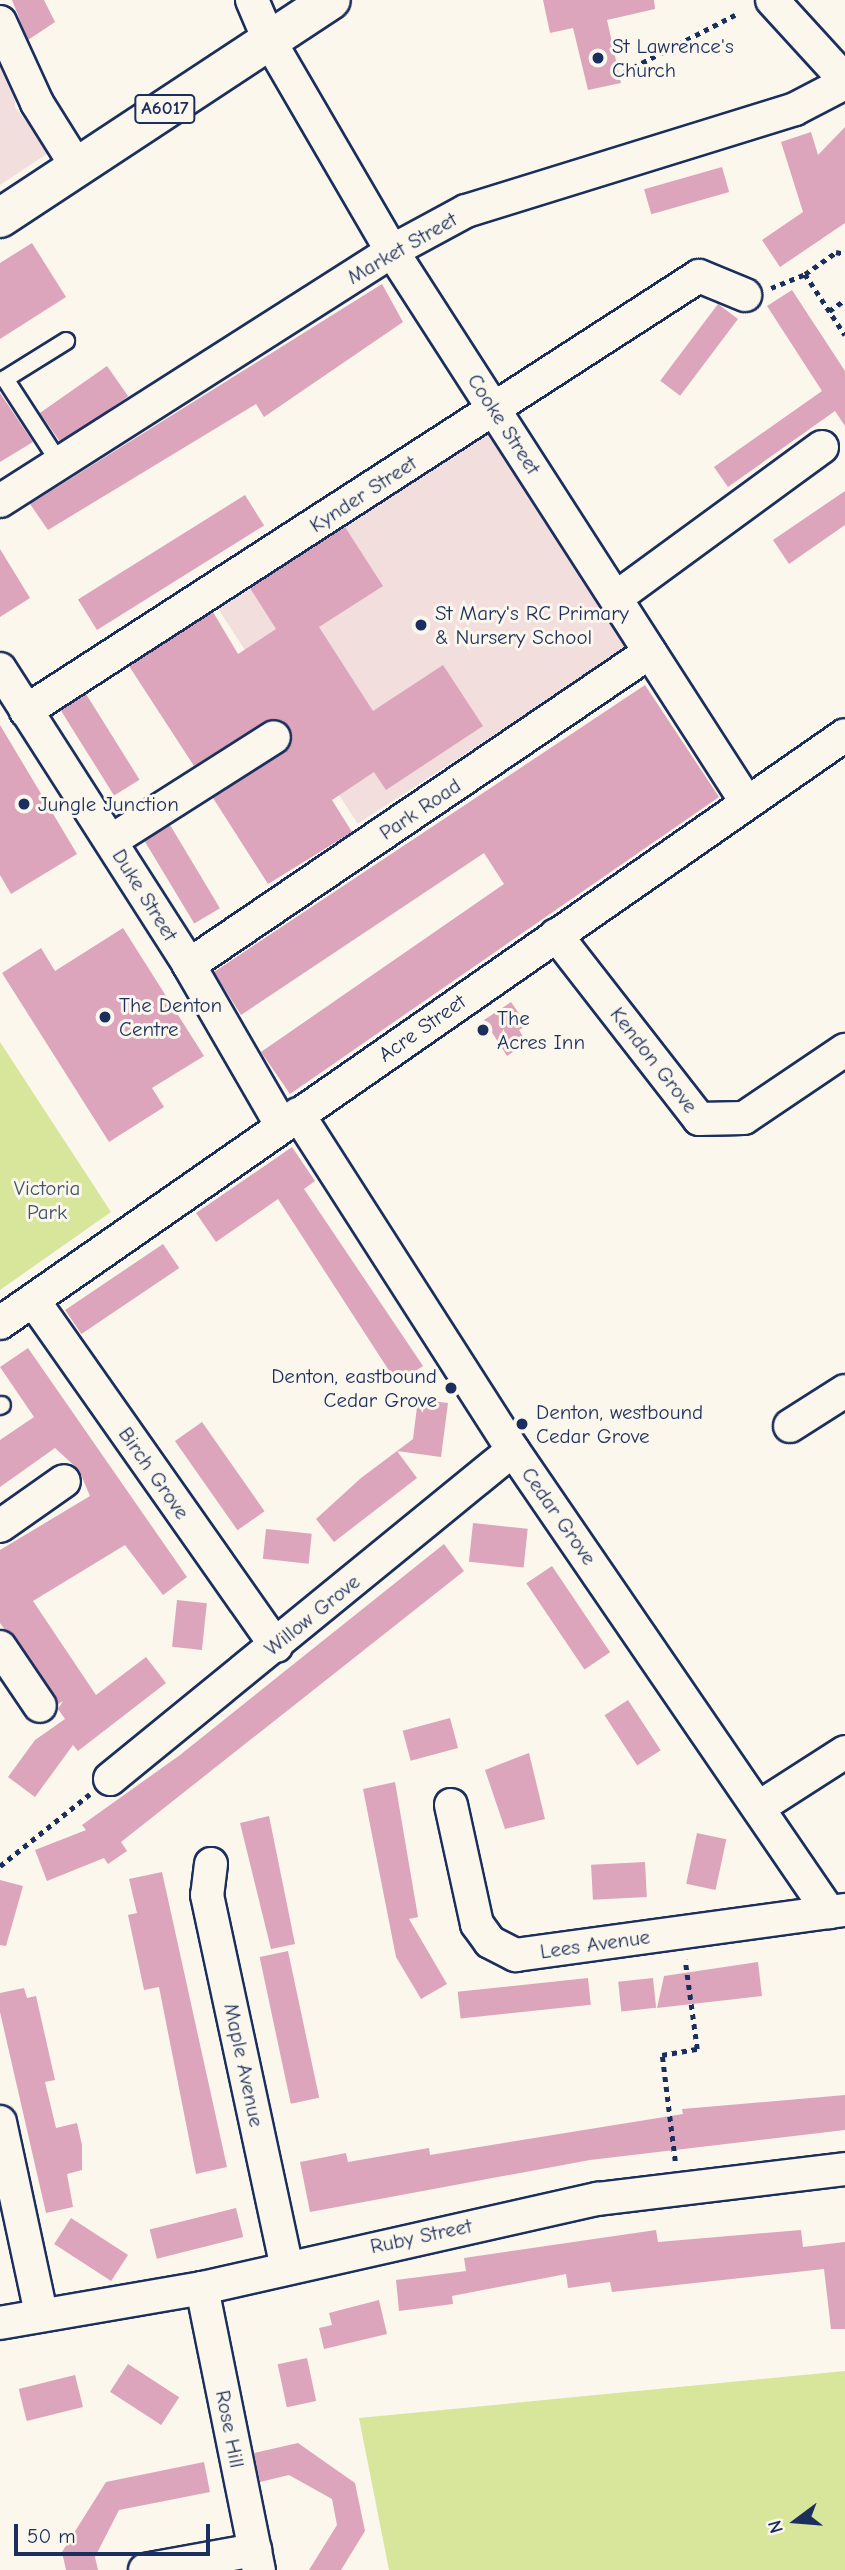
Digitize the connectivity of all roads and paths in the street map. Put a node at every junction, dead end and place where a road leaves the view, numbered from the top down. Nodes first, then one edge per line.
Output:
1 (252, 0) edge
2 (330, 0) edge
3 (772, 0) edge
4 (735, 15) dead end
5 (0, 22) edge
6 (269, 40) junction
7 (624, 72) dead end
8 (845, 82) edge
9 (77, 167) junction
10 (0, 218) edge
11 (392, 251) junction
12 (845, 254) edge
13 (805, 274) junction
14 (745, 295) joint
15 (845, 300) edge
16 (829, 311) junction
17 (845, 335) edge
18 (66, 341) dead end
19 (495, 410) junction
20 (821, 447) dead end
21 (59, 462) junction
22 (0, 501) edge
23 (617, 597) junction
24 (650, 652) junction
25 (0, 669) edge
26 (26, 710) junction
27 (845, 735) edge
28 (274, 737) dead end
29 (747, 803) junction
30 (111, 841) junction
31 (556, 935) junction
32 (189, 965) junction
33 (845, 1049) edge
34 (290, 1120) junction
35 (33, 1300) junction
36 (0, 1323) edge
37 (845, 1391) edge
38 (790, 1426) dead end
39 (513, 1450) junction
40 (64, 1481) dead end
41 (0, 1526) edge
42 (276, 1646) junction
43 (0, 1647) edge
44 (40, 1706) dead end
45 (845, 1752) edge
46 (110, 1779) joint
47 (451, 1805) dead end
48 (761, 1806) junction
49 (211, 1864) dead end
50 (0, 1866) edge
51 (837, 1911) edge
52 (681, 1931) junction
53 (0, 2122) edge
54 (845, 2169) edge
55 (679, 2189) junction
56 (286, 2265) junction
57 (202, 2288) junction
58 (41, 2313) junction
59 (0, 2323) edge
60 (257, 2560) edge
61 (145, 2570) edge

1 - 6 street, Cooke Street
2 - 6 highway, A6017
3 - 8 street
4 - 7 path
5 - 9 street
6 - 9 highway, A6017
6 - 11 street, Cooke Street
8 - 11 street, Market Street
9 - 10 highway, A6017
11 - 19 street, Cooke Street
11 - 21 street, Market Street
12 - 13 path
13 - 14 path
13 - 16 path
14 - 19 street, Kynder Street
15 - 16 path
16 - 17 path
18 - 21 lane
19 - 23 street, Cooke Street
19 - 26 street, Kynder Street
20 - 23 street
21 - 22 street, Market Street
23 - 24 street, Cooke Street
24 - 29 street, Cooke Street
24 - 32 street, Park Road
25 - 26 street, Duke Street
26 - 30 street, Duke Street
27 - 29 street, Acre Street
28 - 30 street
29 - 31 street, Acre Street
30 - 32 street, Duke Street
31 - 33 street, Kendon Grove
31 - 34 street, Acre Street
32 - 34 street, Duke Street
34 - 35 street, Acre Street
34 - 39 street, Cedar Grove
35 - 36 street, Acre Street
35 - 42 street, Birch Grove
37 - 38 street
39 - 42 street, Willow Grove
39 - 48 street, Cedar Grove
40 - 41 street
42 - 46 street, Willow Grove
43 - 44 street
45 - 48 street
46 - 50 path
47 - 52 street, Lees Avenue
48 - 51 street, Cedar Grove
49 - 56 street, Maple Avenue
51 - 52 street, Lees Avenue
52 - 55 path
53 - 58 street
54 - 55 street, Ruby Street
55 - 56 street, Ruby Street
56 - 57 street, Ruby Street
57 - 58 street, Ruby Street
57 - 60 street, Rose Hill
58 - 59 street, Ruby Street
60 - 61 street

